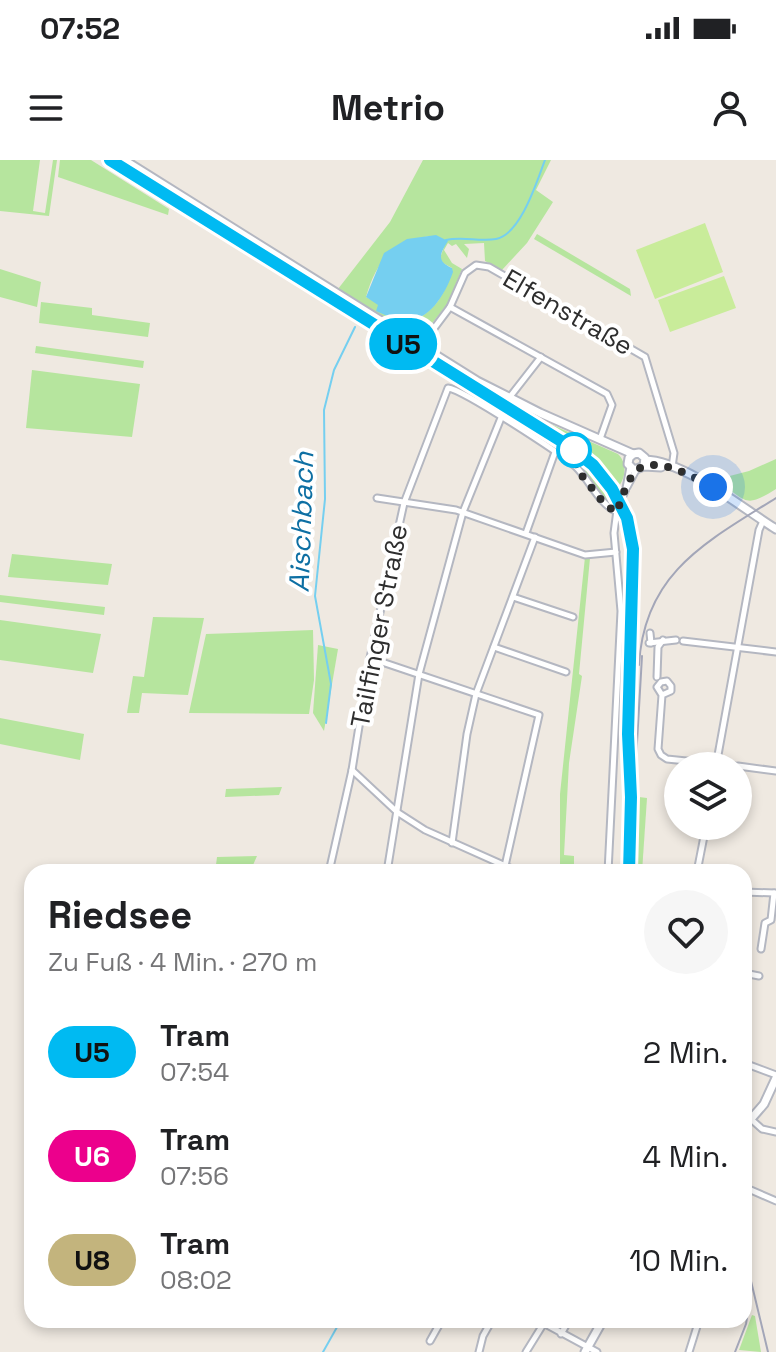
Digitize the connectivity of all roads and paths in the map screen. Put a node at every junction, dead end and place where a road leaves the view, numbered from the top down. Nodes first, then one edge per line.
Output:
1 (124, 160) edge
2 (450, 307) junction
3 (420, 347) junction
4 (541, 357) junction
5 (509, 398) junction
6 (501, 418) junction
7 (600, 439) junction
8 (555, 452) junction
9 (636, 462) junction
10 (670, 467) junction
11 (377, 498) dead end
12 (404, 503) junction
13 (617, 510) junction
14 (463, 512) junction
15 (763, 521) junction
16 (776, 529) edge
17 (526, 533) junction
18 (535, 537) junction
19 (616, 552) junction
20 (513, 597) junction
21 (573, 617) dead end
22 (650, 633) dead end
23 (653, 644) junction
24 (494, 647) junction
25 (738, 647) junction
26 (776, 652) edge
27 (370, 658) junction
28 (566, 672) dead end
29 (419, 674) junction
30 (657, 677) dead end
31 (476, 694) junction
32 (662, 695) dead end
33 (719, 752) edge
34 (664, 757) edge
35 (752, 768) edge
36 (352, 770) junction
37 (776, 771) edge
38 (397, 812) junction
39 (703, 840) edge
40 (452, 843) junction
41 (331, 864) edge
42 (388, 864) edge
43 (500, 864) edge
44 (505, 864) edge
45 (608, 864) edge
46 (699, 864) edge
47 (752, 892) edge
48 (775, 893) edge
49 (761, 949) dead end
50 (752, 975) edge
51 (759, 976) dead end
52 (752, 1068) edge
53 (775, 1082) edge
54 (752, 1120) joint
55 (776, 1132) edge
56 (752, 1190) edge
57 (776, 1201) edge
58 (437, 1328) edge
59 (488, 1328) edge
60 (538, 1328) edge
61 (551, 1328) edge
62 (564, 1328) edge
63 (598, 1328) edge
64 (696, 1328) edge
65 (561, 1334) junction
66 (430, 1341) dead end
67 (586, 1350) edge
68 (479, 1352) edge
69 (526, 1352) edge
70 (597, 1352) edge
71 (689, 1352) edge

1 - 3 street
2 - 3 street, Elfenstraße
2 - 4 street
2 - 10 street, Elfenstraße
3 - 5 street
4 - 5 street
4 - 7 street
5 - 7 street
6 - 8 street
6 - 12 street, Tailfinger Straße
6 - 14 street
7 - 9 street
8 - 13 street
8 - 17 street
9 - 10 street
9 - 13 street, bridge
10 - 15 street
11 - 12 street
12 - 14 street
12 - 27 street, Tailfinger Straße
13 - 19 street
14 - 17 street
14 - 29 street
15 - 16 street
15 - 25 street
17 - 18 street
18 - 19 street
18 - 20 street
19 - 45 street
20 - 21 street
20 - 24 street
22 - 23 street
23 - 25 street
23 - 30 street
24 - 28 street
24 - 31 street
25 - 26 street
25 - 33 street
27 - 29 street
27 - 36 street, Tailfinger Straße
29 - 31 street
29 - 38 street
31 - 40 street
31 - 44 street
32 - 34 street
35 - 37 street
36 - 38 street
36 - 41 street, Tailfinger Straße
38 - 40 street
38 - 42 street
39 - 46 street
40 - 43 street
47 - 48 street
48 - 49 street
50 - 51 street
52 - 53 street
53 - 54 street
54 - 55 street
56 - 57 street
58 - 66 street
59 - 68 street
60 - 69 street
61 - 65 street
62 - 65 street
63 - 67 street
64 - 71 street
65 - 67 street
67 - 70 street

